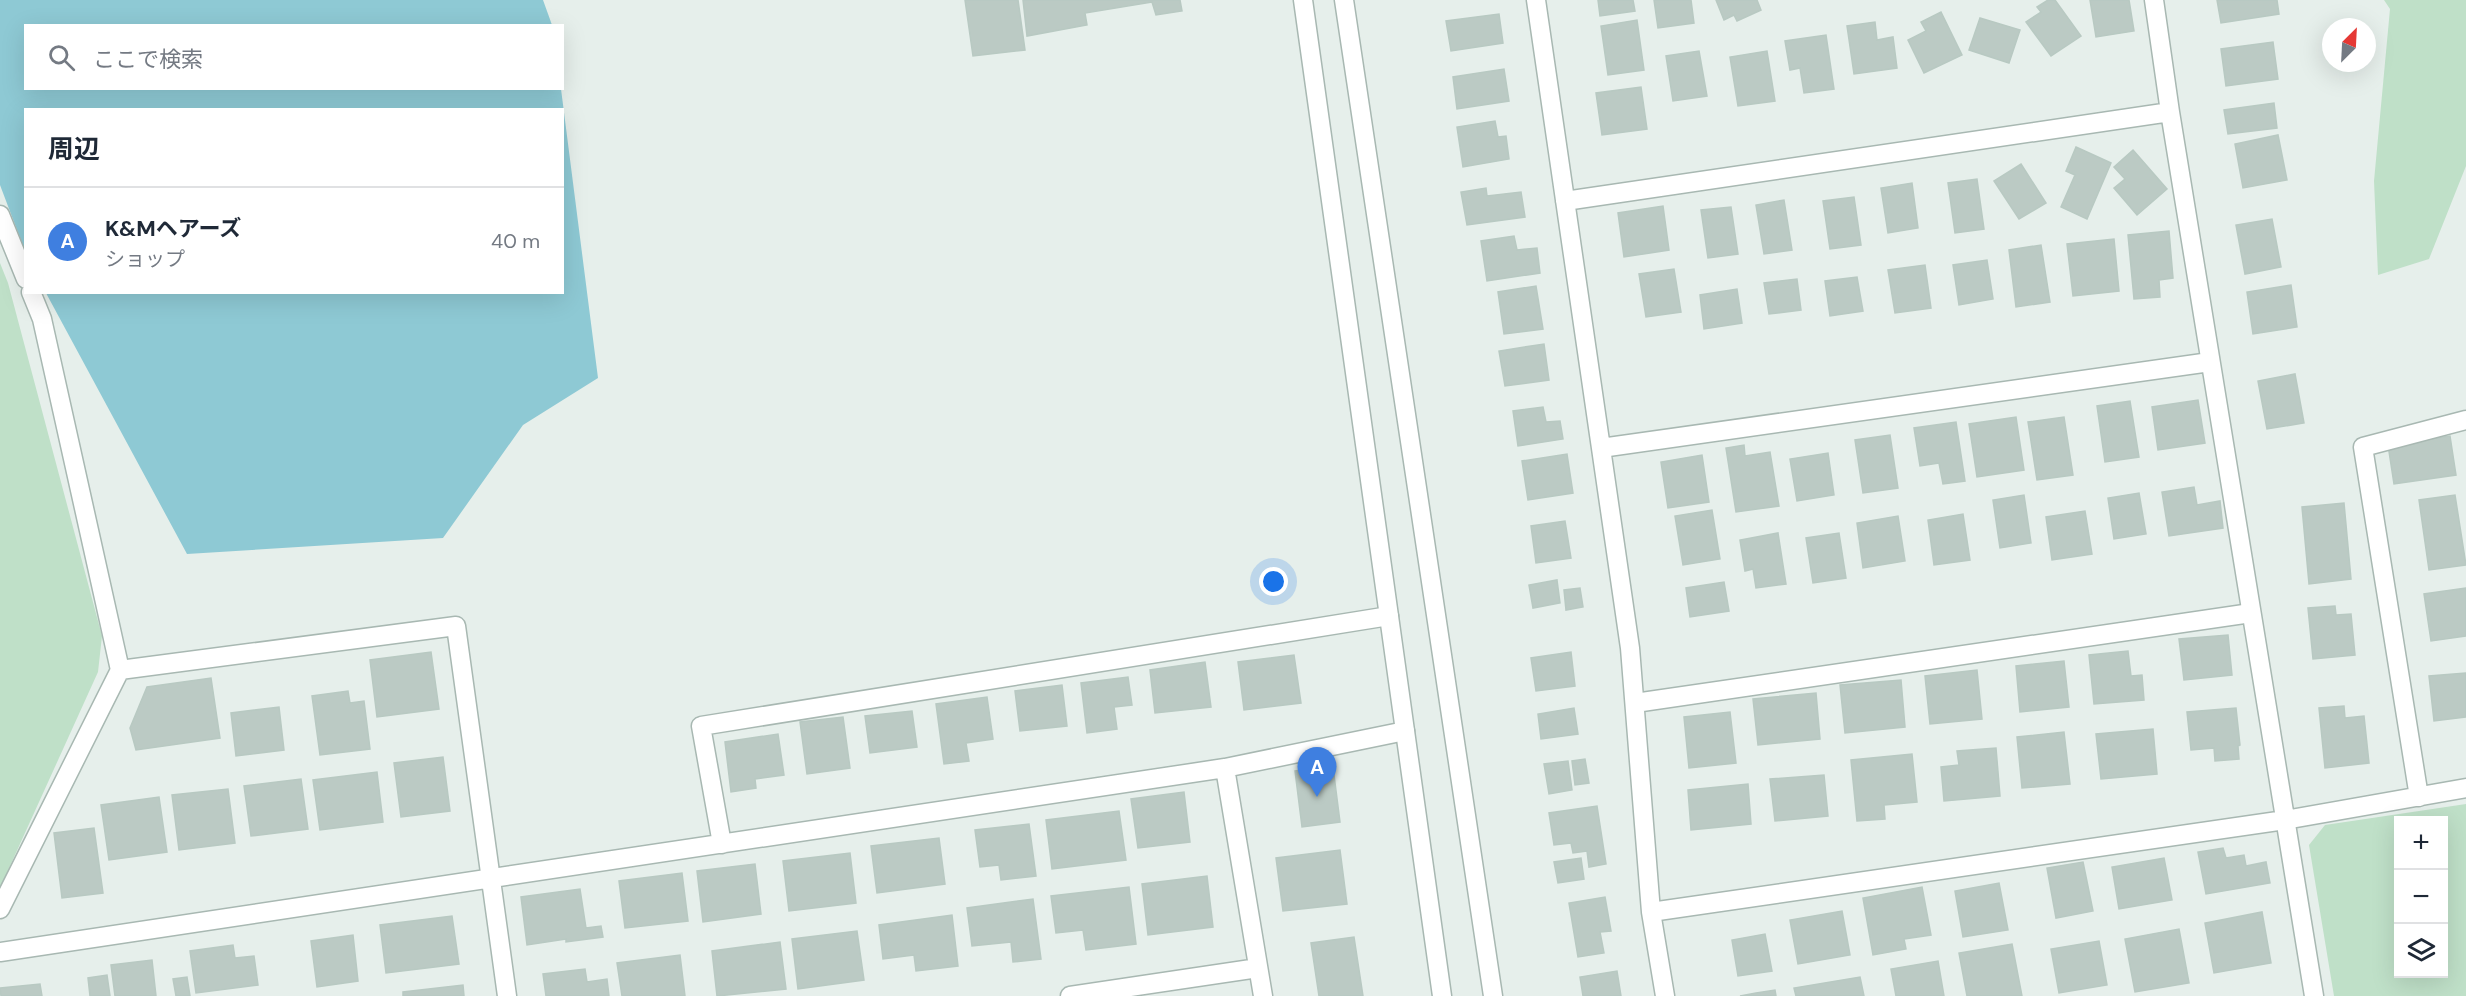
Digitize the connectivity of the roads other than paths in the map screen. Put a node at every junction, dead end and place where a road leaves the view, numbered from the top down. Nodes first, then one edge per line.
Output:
1 (1303, 0) edge
2 (1344, 0) edge
3 (1536, 0) edge
4 (2154, 0) edge
5 (2170, 111) junction
6 (1565, 201) junction
7 (0, 215) edge
8 (24, 274) edge
9 (32, 294) edge
10 (2210, 362) junction
11 (2466, 420) edge
12 (1601, 448) junction
13 (2251, 613) junction
14 (1389, 616) junction
15 (120, 670) junction
16 (1635, 703) junction
17 (1405, 731) junction
18 (1225, 768) junction
19 (2466, 788) edge
20 (2419, 797) junction
21 (2285, 820) junction
22 (722, 844) junction
23 (490, 879) junction
24 (0, 909) edge
25 (1651, 912) junction
26 (0, 952) edge
27 (1258, 968) junction
28 (507, 996) edge
29 (1070, 996) edge
30 (1263, 996) edge
31 (1442, 996) edge
32 (1493, 996) edge
33 (1665, 996) edge
34 (2314, 996) edge

1 - 14 street
2 - 32 street
3 - 6 street
4 - 5 street
5 - 6 street
5 - 10 street
6 - 12 street
7 - 8 street
9 - 15 street
10 - 12 street
10 - 13 street
11 - 20 street
12 - 16 street
13 - 16 street
13 - 21 street
14 - 17 street
14 - 22 street
15 - 23 street
15 - 24 street
16 - 25 street
17 - 18 street
17 - 31 street
18 - 22 street
18 - 27 street
19 - 20 street
20 - 21 street
21 - 25 street
21 - 34 street
22 - 23 street
23 - 26 street
23 - 28 street
25 - 33 street
27 - 29 street
27 - 30 street

